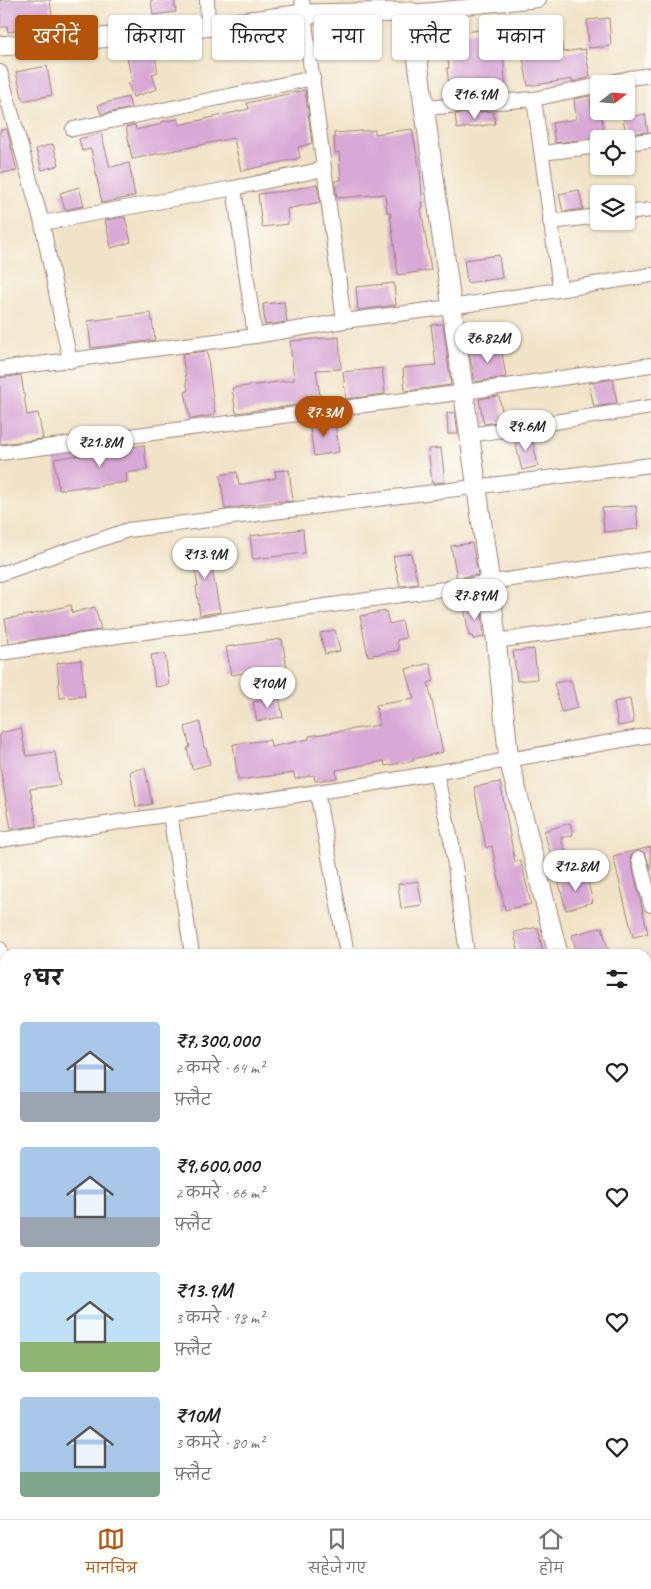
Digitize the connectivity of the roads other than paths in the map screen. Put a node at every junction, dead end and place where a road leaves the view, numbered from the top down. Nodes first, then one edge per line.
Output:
1 (207, 0) edge
2 (539, 0) edge
3 (303, 7) edge
4 (411, 12) junction
5 (208, 26) junction
6 (0, 46) edge
7 (0, 72) edge
8 (651, 75) edge
9 (635, 77) edge
10 (313, 78) junction
11 (590, 86) edge
12 (534, 99) junction
13 (424, 108) junction
14 (73, 129) dead end
15 (651, 140) edge
16 (635, 142) edge
17 (590, 147) edge
18 (542, 153) junction
19 (324, 169) junction
20 (234, 188) junction
21 (651, 210) edge
22 (635, 212) edge
23 (590, 217) edge
24 (550, 222) junction
25 (42, 223) junction
26 (651, 275) edge
27 (560, 288) junction
28 (451, 307) junction
29 (344, 321) junction
30 (254, 336) junction
31 (70, 361) junction
32 (651, 364) edge
33 (0, 370) edge
34 (465, 392) junction
35 (651, 407) edge
36 (470, 435) junction
37 (0, 453) edge
38 (651, 465) edge
39 (477, 488) junction
40 (651, 559) edge
41 (0, 574) edge
42 (490, 584) junction
43 (651, 619) edge
44 (496, 642) junction
45 (0, 653) edge
46 (651, 735) edge
47 (508, 760) junction
48 (436, 772) junction
49 (317, 792) junction
50 (170, 814) junction
51 (0, 840) edge
52 (639, 859) dead end
53 (651, 905) edge
54 (191, 949) edge
55 (346, 949) edge
56 (466, 949) edge
57 (557, 949) edge

1 - 5 street
2 - 4 street
3 - 4 street
3 - 5 street
3 - 10 street
4 - 13 street
5 - 6 street
7 - 25 street
8 - 9 street
10 - 14 street
10 - 19 street
11 - 12 street
12 - 13 street
12 - 18 street
13 - 28 street
15 - 16 street
17 - 18 street
18 - 24 street
19 - 20 street
19 - 29 street
20 - 25 street
20 - 30 street
21 - 22 street
23 - 24 street
24 - 27 street
25 - 31 street
26 - 27 street
27 - 28 street
28 - 29 street
28 - 34 street
29 - 30 street
30 - 31 street
31 - 33 street
32 - 34 street
34 - 36 street
34 - 37 street
35 - 36 street
36 - 39 street
38 - 39 street
39 - 41 street
39 - 42 street
40 - 42 street
42 - 44 street
42 - 45 street
43 - 44 street
44 - 47 street
46 - 47 street
47 - 48 street
47 - 57 street
48 - 49 street
48 - 56 street
49 - 50 street
49 - 55 street
50 - 51 street
50 - 54 street
52 - 53 street

